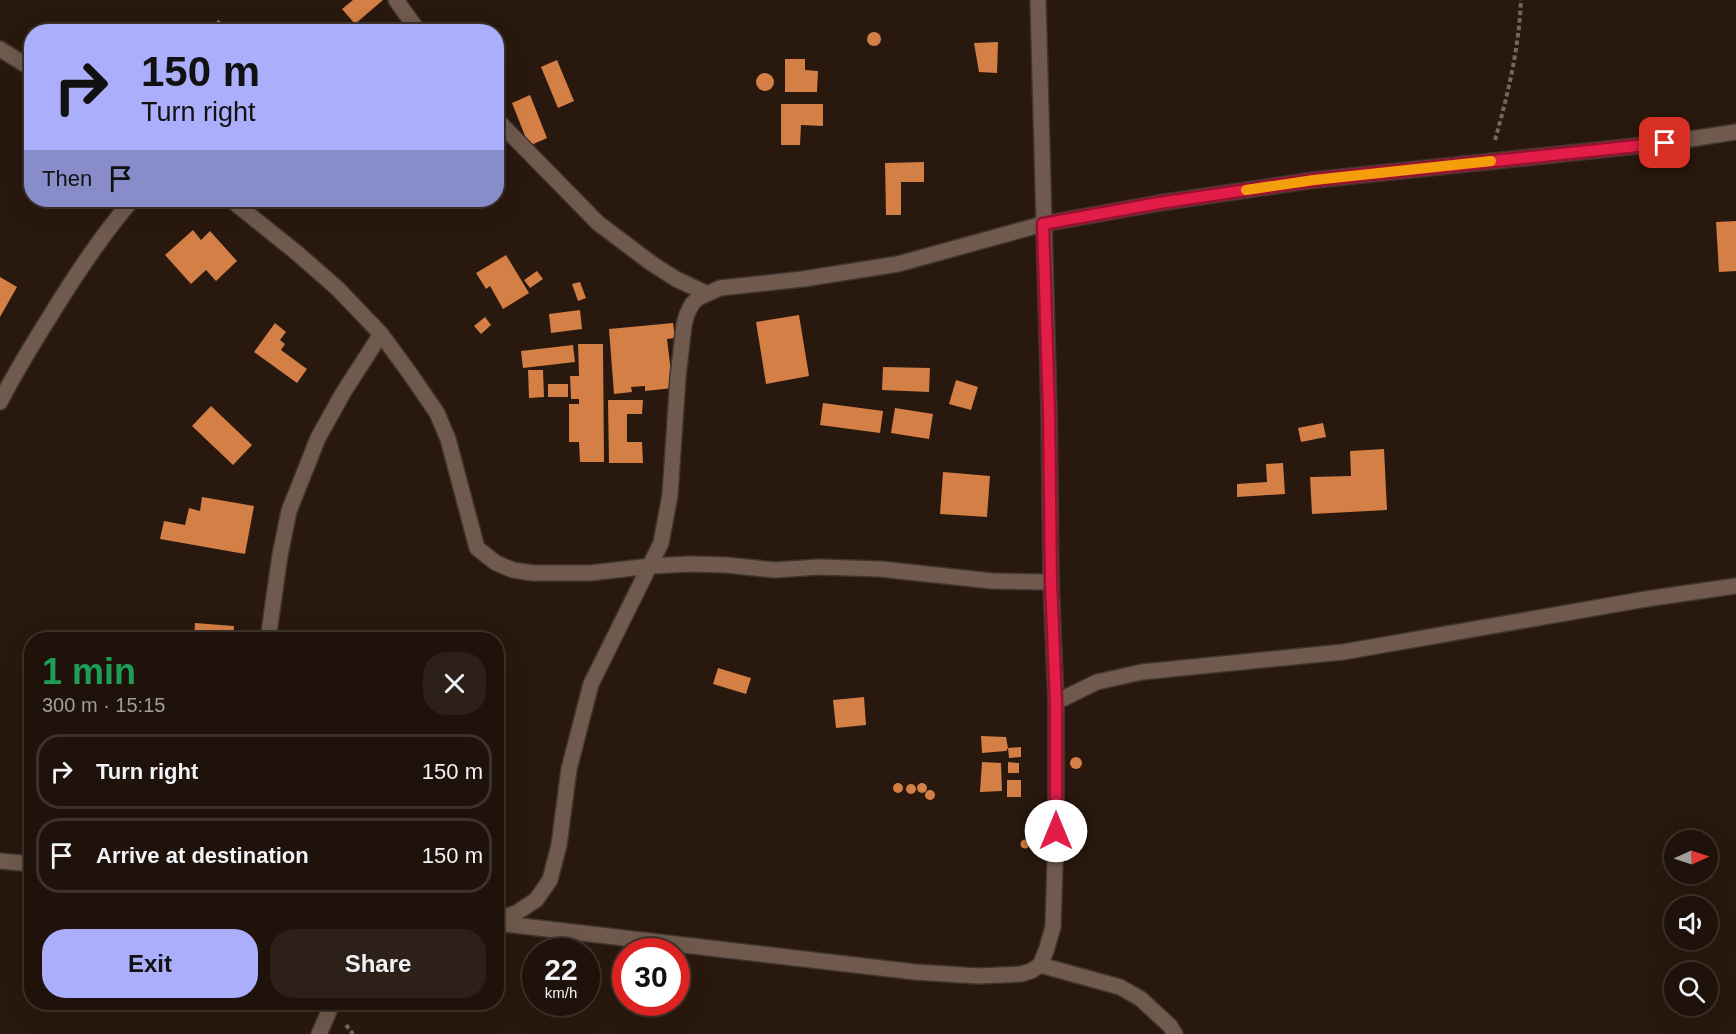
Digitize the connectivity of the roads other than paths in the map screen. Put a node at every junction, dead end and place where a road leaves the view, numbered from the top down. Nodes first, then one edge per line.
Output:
1 (396, 0) edge
2 (1038, 0) edge
3 (413, 24) edge
4 (0, 49) edge
5 (24, 64) edge
6 (504, 127) edge
7 (1736, 132) edge
8 (126, 207) edge
9 (240, 207) edge
10 (1043, 224) junction
11 (706, 293) junction
12 (381, 334) junction
13 (0, 402) edge
14 (651, 566) junction
15 (1051, 582) junction
16 (1736, 586) edge
17 (269, 632) edge
18 (1056, 702) junction
19 (0, 861) edge
20 (24, 863) edge
21 (504, 918) edge
22 (504, 923) edge
23 (1040, 965) junction
24 (330, 1010) edge
25 (319, 1034) edge
26 (1175, 1034) edge

1 - 3 street
2 - 10 street
4 - 5 street
6 - 11 street
7 - 10 street
8 - 13 street
9 - 12 street
10 - 11 street
10 - 15 street
11 - 14 street
12 - 14 street
12 - 17 street
14 - 15 street
14 - 21 street
15 - 18 street
16 - 18 street
18 - 23 street
19 - 20 street
22 - 23 street
23 - 26 street
24 - 25 street

